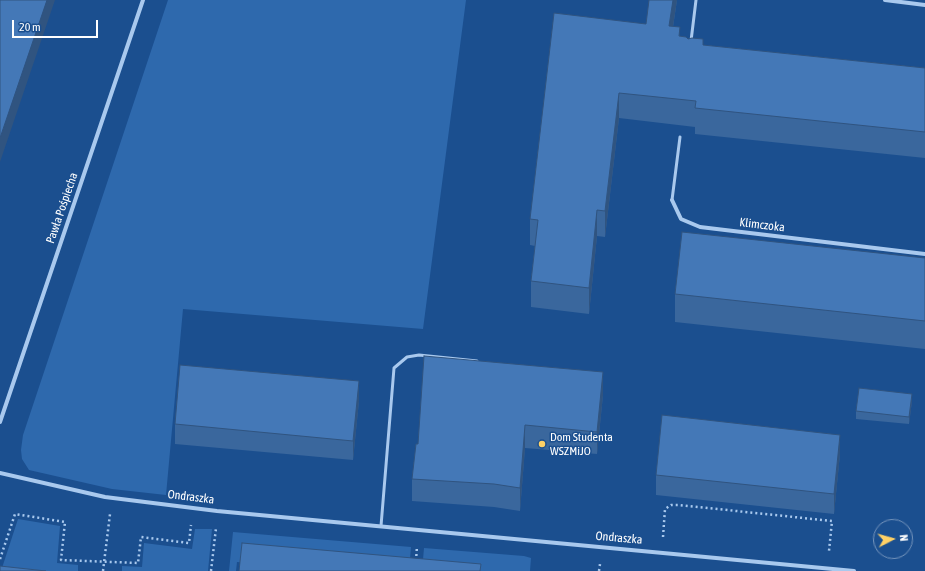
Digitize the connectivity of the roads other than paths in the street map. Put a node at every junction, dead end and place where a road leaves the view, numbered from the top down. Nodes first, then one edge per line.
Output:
1 (143, 0) edge
2 (696, 0) edge
3 (885, 0) edge
4 (907, 1) edge
5 (925, 5) edge
6 (690, 47) edge
7 (680, 137) dead end
8 (672, 200) joint
9 (925, 254) edge
10 (483, 362) edge
11 (0, 422) edge
12 (0, 473) edge
13 (381, 526) junction
14 (854, 571) edge

1 - 11 street, Pawła Pośpiecha
2 - 6 lane
3 - 4 street
4 - 5 street
7 - 8 lane, Klimczoka
8 - 9 street, Klimczoka
10 - 13 lane
12 - 13 street, Ondraszka
13 - 14 street, Ondraszka

